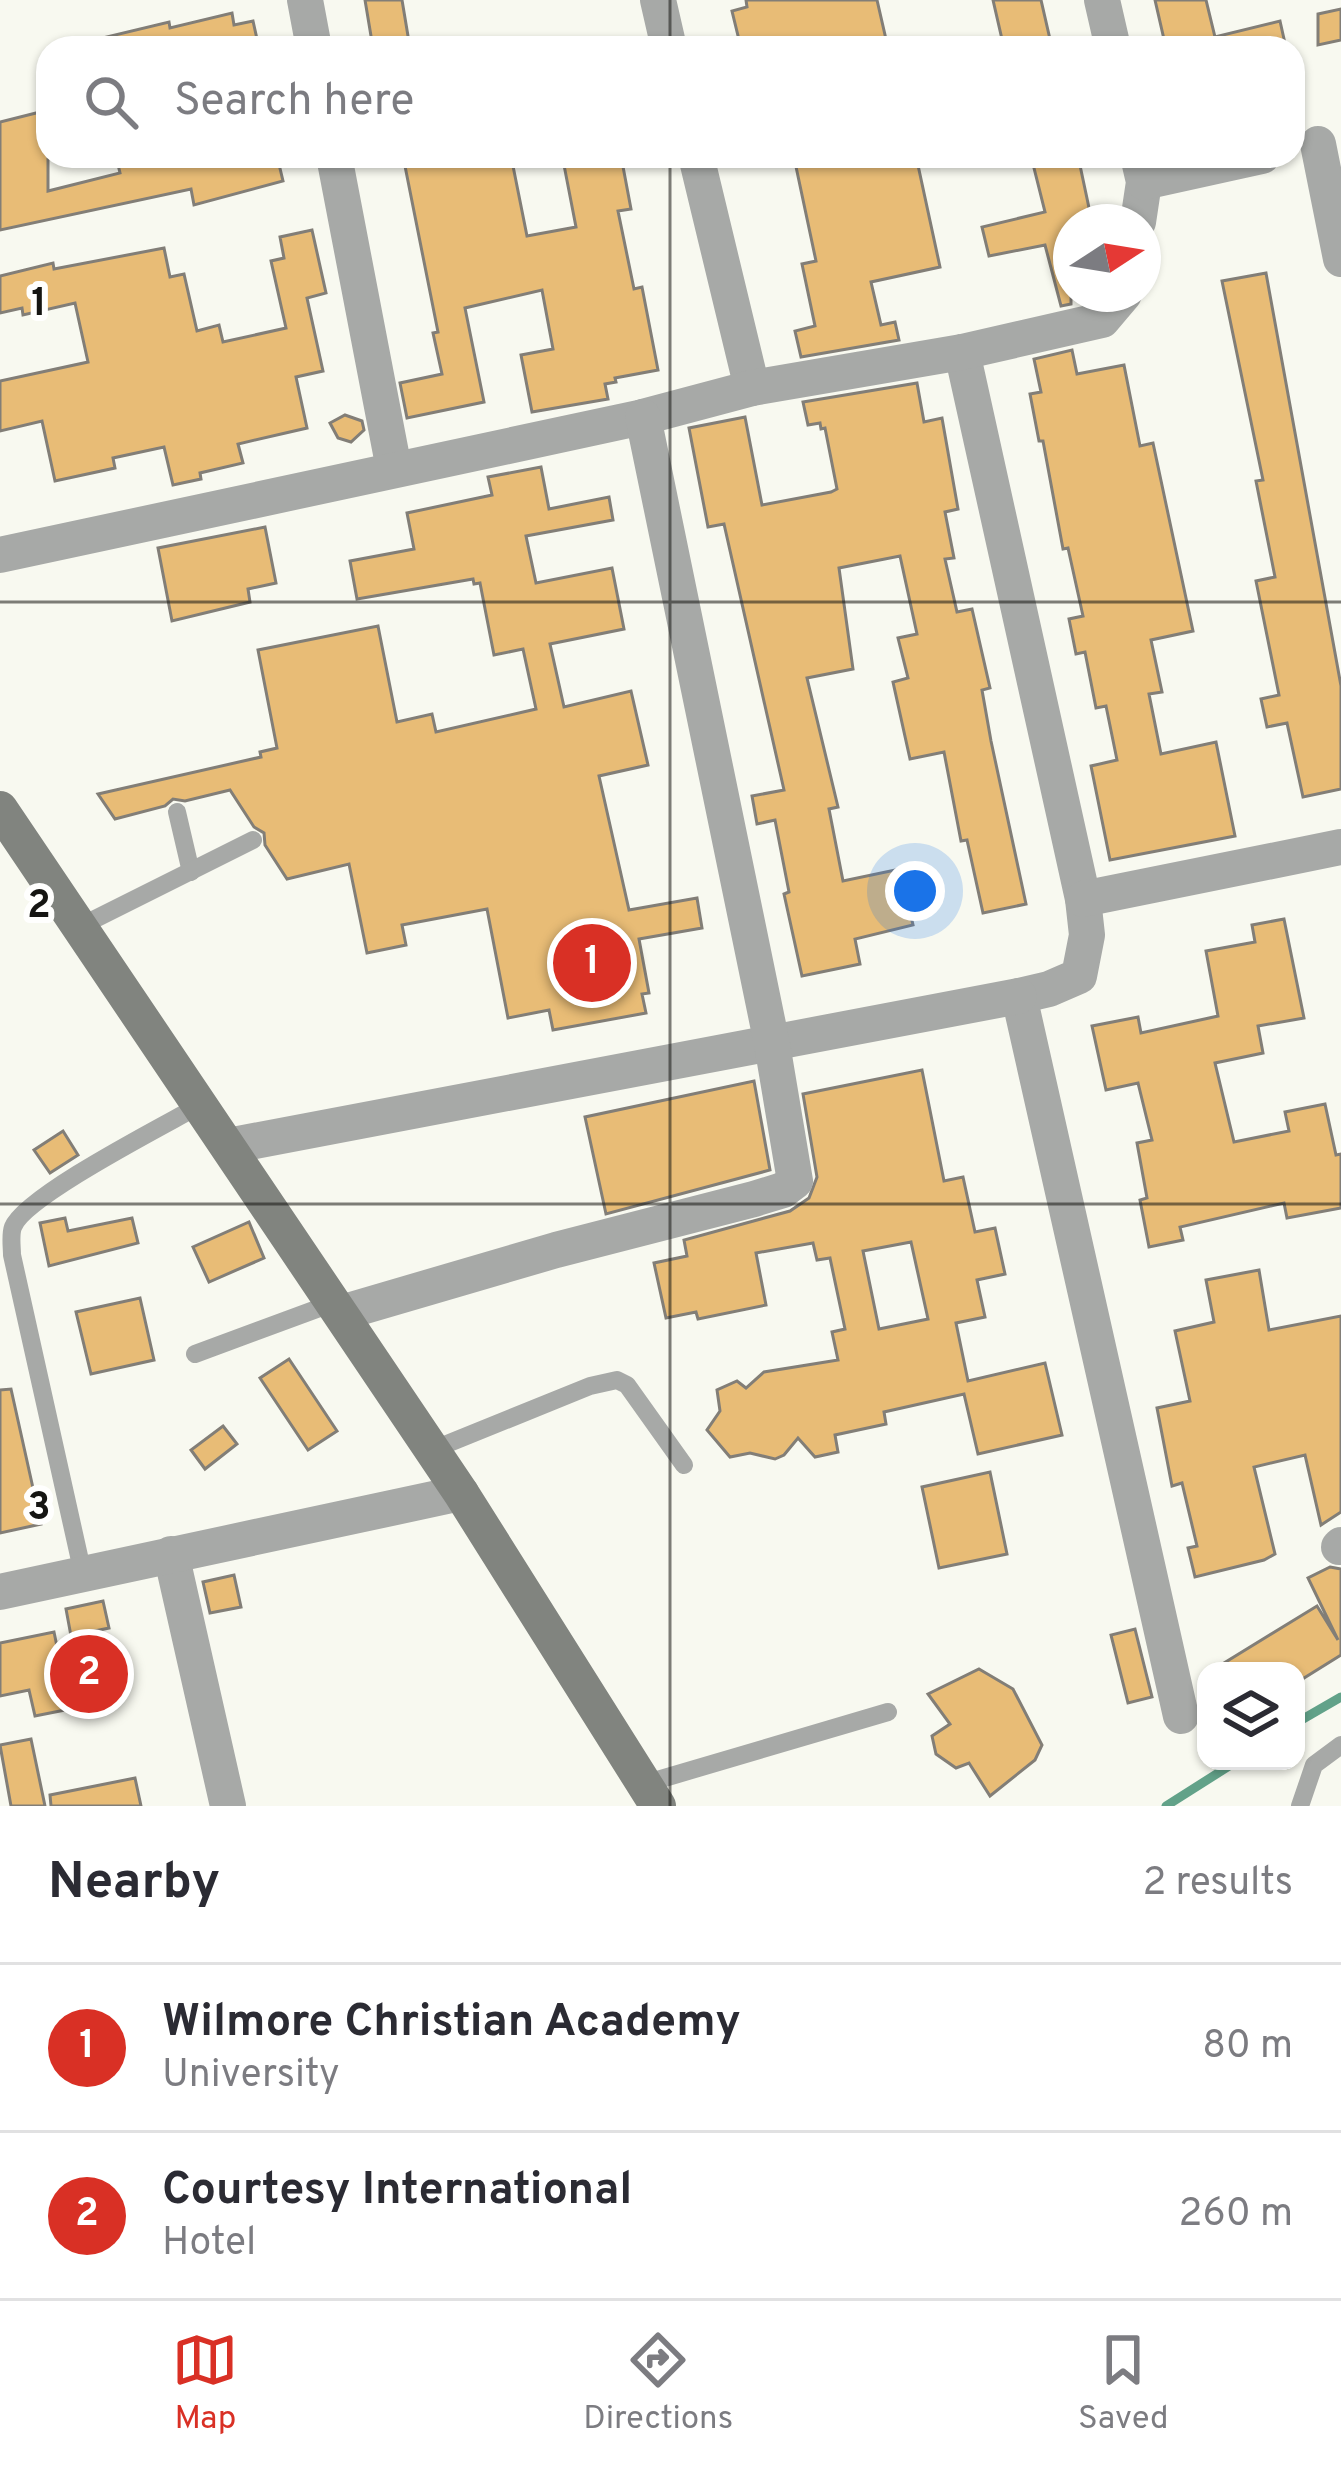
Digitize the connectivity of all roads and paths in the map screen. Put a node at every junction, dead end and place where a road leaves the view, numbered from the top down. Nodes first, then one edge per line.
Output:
1 (305, 0) edge
2 (658, 0) edge
3 (1102, 0) edge
4 (312, 36) edge
5 (667, 36) edge
6 (1110, 36) edge
7 (1317, 144) edge
8 (336, 168) edge
9 (699, 168) edge
10 (1141, 169) edge
11 (1139, 204) edge
12 (1341, 259) edge
13 (1109, 312) edge
14 (962, 352) junction
15 (752, 388) junction
16 (644, 417) junction
17 (394, 469) junction
18 (0, 555) edge
19 (0, 809) edge
20 (177, 812) dead end
21 (253, 840) dead end
22 (13, 847) edge
23 (1341, 847) edge
24 (190, 872) junction
25 (1083, 899) junction
26 (81, 926) junction
27 (1018, 996) junction
28 (772, 1044) junction
29 (200, 1105) junction
30 (228, 1146) junction
31 (337, 1308) junction
32 (195, 1354) dead end
33 (432, 1450) junction
34 (684, 1466) dead end
35 (461, 1493) junction
36 (172, 1554) junction
37 (83, 1574) junction
38 (0, 1592) edge
39 (888, 1712) dead end
40 (1181, 1716) dead end
41 (1341, 1744) edge
42 (651, 1795) edge
43 (228, 1806) edge
44 (1300, 1806) edge

1 - 4 street
2 - 5 street
3 - 6 street
7 - 12 street
8 - 17 street
9 - 15 street
10 - 11 street
13 - 14 street
14 - 15 street
14 - 25 street
15 - 16 street
16 - 17 street
16 - 28 street
17 - 18 street
19 - 22 street
20 - 24 lane
21 - 24 lane
22 - 26 street
23 - 25 street
24 - 26 lane
25 - 27 street
26 - 29 street
27 - 28 street
27 - 40 street
28 - 30 street
28 - 31 street
29 - 30 street
29 - 37 lane
30 - 31 street
31 - 32 lane
31 - 33 street
33 - 34 lane
33 - 35 street
35 - 36 street
35 - 42 street
36 - 37 street
36 - 43 street
37 - 38 street
39 - 42 lane
41 - 44 lane

